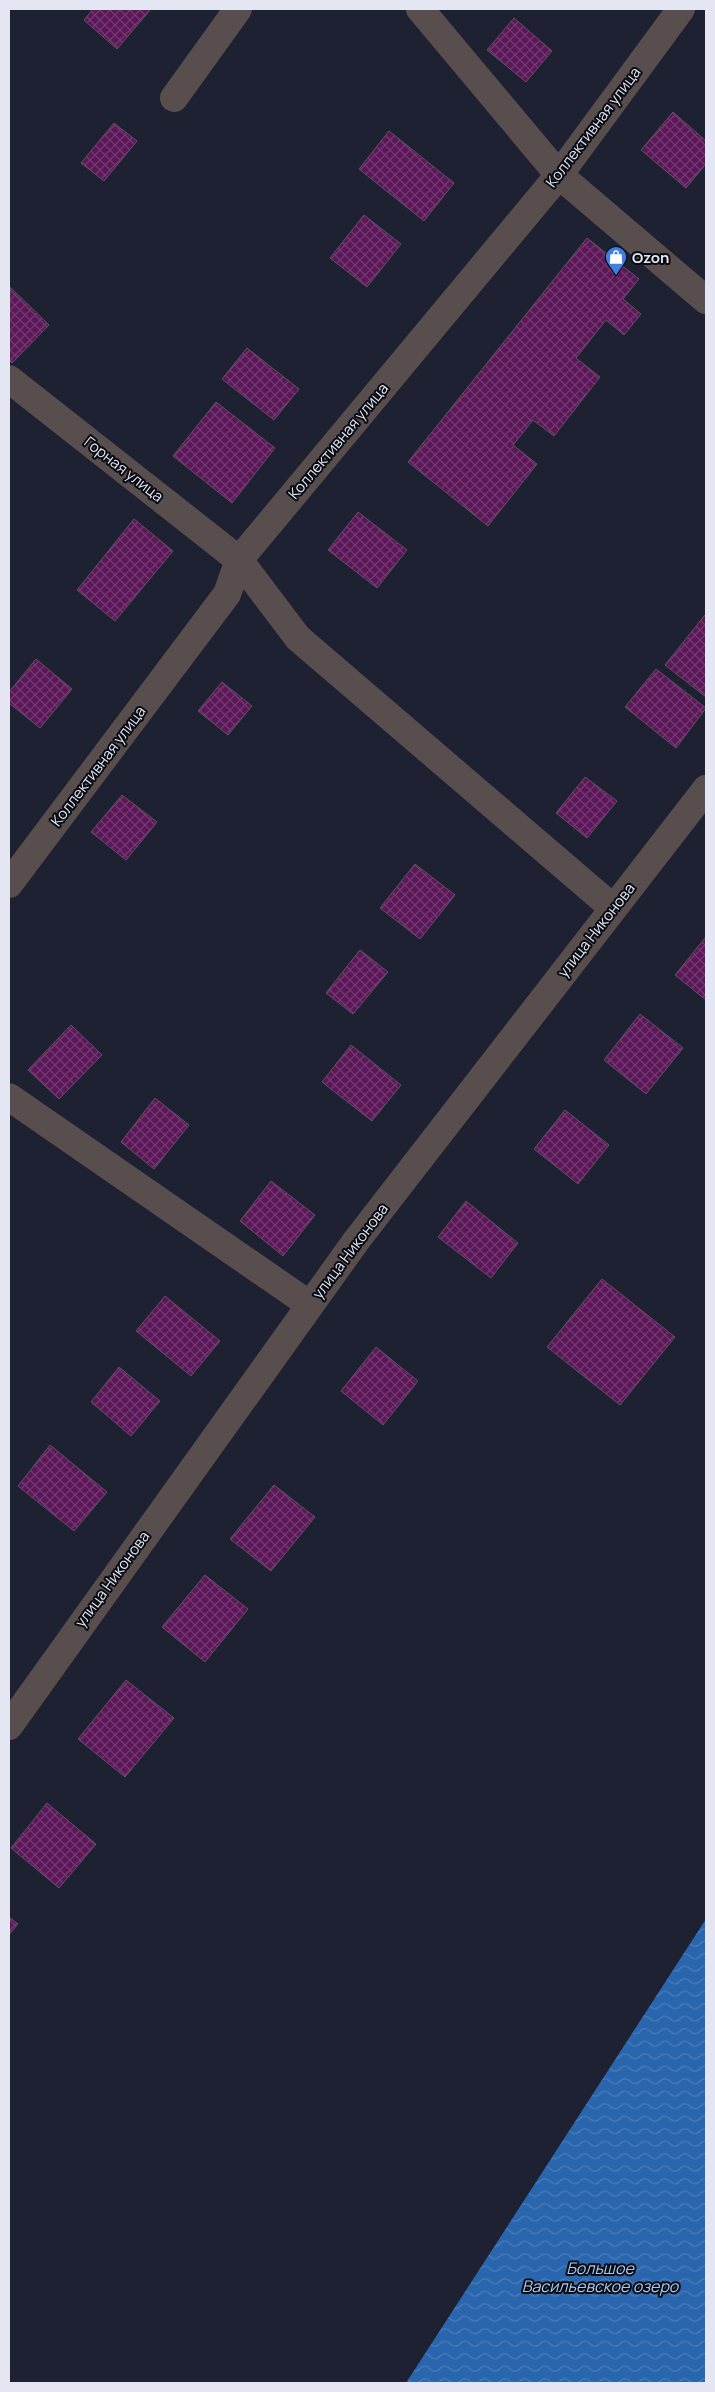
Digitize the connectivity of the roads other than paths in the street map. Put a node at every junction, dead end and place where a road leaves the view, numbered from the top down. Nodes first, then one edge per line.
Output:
1 (238, 9) edge
2 (420, 9) edge
3 (682, 9) edge
4 (174, 98) dead end
5 (559, 175) junction
6 (706, 300) edge
7 (9, 379) edge
8 (239, 560) junction
9 (706, 789) edge
10 (9, 884) edge
11 (613, 908) junction
12 (9, 1097) edge
13 (310, 1305) junction
14 (9, 1726) edge

1 - 4 street
2 - 5 street
3 - 5 street, Коллективная улица
5 - 6 street
5 - 8 street, Коллективная улица
7 - 8 street, Горная улица
8 - 10 street, Коллективная улица
8 - 11 street, Горная улица
9 - 11 street, улица Никонова
11 - 13 street, улица Никонова
12 - 13 street
13 - 14 street, улица Никонова

